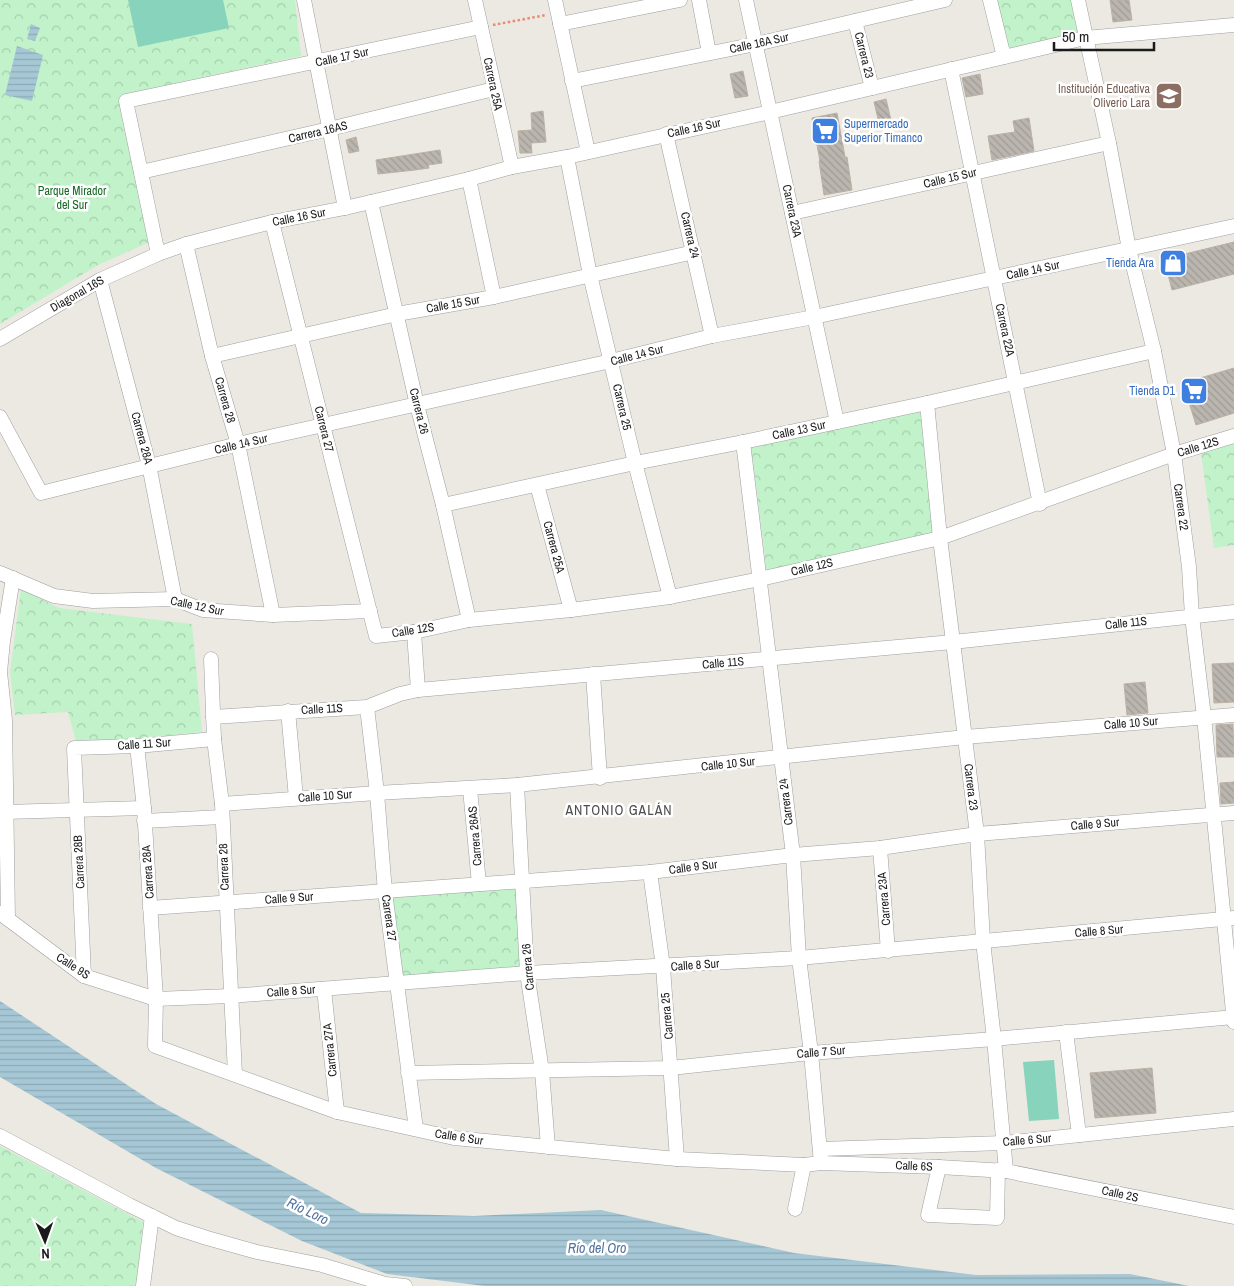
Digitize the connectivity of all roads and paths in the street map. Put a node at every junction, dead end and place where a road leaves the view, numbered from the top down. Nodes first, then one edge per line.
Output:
1 (304, 0) edge
2 (475, 0) edge
3 (680, 0) edge
4 (699, 0) edge
5 (746, 0) edge
6 (944, 0) edge
7 (990, 0) edge
8 (1078, 0) edge
9 (557, 12) edge
10 (855, 21) junction
11 (1234, 25) edge
12 (481, 27) junction
13 (1086, 38) junction
14 (756, 44) junction
15 (709, 53) junction
16 (1004, 57) junction
17 (316, 63) junction
18 (951, 69) junction
19 (572, 81) junction
20 (872, 88) junction
21 (494, 89) junction
22 (770, 112) junction
23 (328, 130) junction
24 (666, 134) junction
25 (1109, 143) junction
26 (588, 152) junction
27 (567, 157) junction
28 (512, 167) junction
29 (141, 172) junction
30 (972, 173) junction
31 (469, 179) junction
32 (370, 202) junction
33 (345, 208) junction
34 (792, 213) junction
35 (272, 222) junction
36 (1234, 226) edge
37 (186, 244) junction
38 (1129, 249) junction
39 (694, 252) junction
40 (158, 254) junction
41 (590, 275) junction
42 (994, 278) junction
43 (100, 280) junction
44 (494, 297) junction
45 (397, 314) junction
46 (814, 317) junction
47 (301, 335) junction
48 (712, 336) junction
49 (0, 339) edge
50 (1154, 351) junction
51 (212, 356) junction
52 (611, 361) junction
53 (1015, 383) junction
54 (927, 403) junction
55 (417, 405) junction
56 (0, 417) edge
57 (837, 422) junction
58 (324, 426) junction
59 (1234, 436) edge
60 (743, 442) junction
61 (238, 444) junction
62 (1174, 454) junction
63 (635, 463) junction
64 (149, 465) junction
65 (537, 485) junction
66 (1040, 504) junction
67 (443, 505) junction
68 (940, 538) junction
69 (6, 576) edge
70 (760, 579) junction
71 (670, 597) junction
72 (175, 598) junction
73 (571, 610) junction
74 (370, 611) junction
75 (1234, 612) edge
76 (273, 615) junction
77 (1192, 616) junction
78 (469, 620) junction
79 (414, 632) junction
80 (376, 636) joint
81 (953, 642) junction
82 (211, 659) dead end
83 (770, 659) junction
84 (0, 672) edge
85 (594, 674) junction
86 (418, 690) junction
87 (2, 706) edge
88 (366, 707) junction
89 (288, 711) junction
90 (1234, 715) edge
91 (213, 717) junction
92 (1204, 717) junction
93 (965, 738) junction
94 (214, 739) junction
95 (137, 746) junction
96 (74, 748) joint
97 (781, 758) junction
98 (600, 778) junction
99 (518, 786) junction
100 (470, 789) junction
101 (377, 793) junction
102 (296, 798) junction
103 (76, 810) junction
104 (222, 810) junction
105 (5, 812) junction
106 (1234, 813) edge
107 (144, 814) junction
108 (1214, 814) junction
109 (977, 834) junction
110 (880, 848) junction
111 (793, 855) junction
112 (650, 872) junction
113 (522, 881) junction
114 (479, 884) junction
115 (386, 892) junction
116 (226, 903) junction
117 (150, 908) junction
118 (4, 916) edge
119 (1229, 919) edge
120 (983, 941) junction
121 (888, 950) junction
122 (799, 958) junction
123 (663, 967) junction
124 (527, 973) junction
125 (84, 976) junction
126 (398, 983) junction
127 (324, 989) junction
128 (230, 996) junction
129 (156, 1000) junction
130 (1234, 1017) edge
131 (1234, 1022) edge
132 (1066, 1032) junction
133 (994, 1039) junction
134 (811, 1053) junction
135 (671, 1068) junction
136 (542, 1071) junction
137 (408, 1073) junction
138 (234, 1074) junction
139 (337, 1112) junction
140 (1234, 1119) edge
141 (416, 1129) junction
142 (1079, 1135) junction
143 (0, 1136) edge
144 (1004, 1143) junction
145 (548, 1147) junction
146 (820, 1149) junction
147 (677, 1160) junction
148 (821, 1163) junction
149 (804, 1166) junction
150 (939, 1166) junction
151 (1002, 1171) junction
152 (795, 1209) dead end
153 (152, 1216) junction
154 (1234, 1218) edge
155 (143, 1286) edge
156 (405, 1286) edge

1 - 17 street
2 - 12 street, Carrera 25A
3 - 9 street
4 - 15 street
5 - 14 street, Carrera 23A
6 - 10 street, Calle 16A Sur
7 - 16 street
8 - 13 street, Carrera 22
9 - 12 path
9 - 19 street
10 - 14 street, Calle 16A Sur
10 - 20 street, Carrera 23
11 - 13 street, Calle 16 Sur
12 - 17 street, Calle 17 Sur
12 - 21 street, Carrera 25A
13 - 16 street, Calle 16 Sur
13 - 25 street, Carrera 22
14 - 15 street, Calle 16A Sur
14 - 22 street, Carrera 23A
15 - 19 street, Calle 16A Sur
16 - 18 street, Calle 16 Sur
17 - 23 street
17 - 29 street, Calle 17 Sur
18 - 20 street, Calle 16 Sur
18 - 30 street, Carrera 22A
19 - 26 street
20 - 22 street, Calle 16 Sur
21 - 23 street, Carrera 16AS
21 - 28 street, Carrera 25A
22 - 24 street, Calle 16 Sur
22 - 34 street, Carrera 23A
23 - 29 street, Carrera 16AS
23 - 33 street
24 - 26 street, Calle 16 Sur
24 - 39 street, Carrera 24
25 - 30 street, Calle 15 Sur
25 - 38 street, Carrera 22
26 - 27 street, Calle 16 Sur
27 - 28 street, Calle 16 Sur
27 - 41 street, Carrera 25
28 - 31 street, Calle 16 Sur
29 - 40 street
30 - 34 street, Calle 15 Sur
30 - 42 street, Carrera 22A
31 - 32 street, Calle 16 Sur
31 - 44 street
32 - 33 street, Calle 16 Sur
32 - 45 street, Carrera 26
33 - 35 street, Calle 16 Sur
34 - 46 street, Carrera 23A
35 - 37 street, Calle 16 Sur
35 - 47 street, Carrera 27
36 - 38 street, Calle 14 Sur
37 - 40 street, Calle 16 Sur
37 - 51 street, Carrera 28
38 - 42 street, Calle 14 Sur
38 - 50 street, Carrera 22
39 - 41 street, Calle 15 Sur
39 - 48 street, Carrera 24
40 - 43 street, Diagonal 16S
41 - 44 street, Calle 15 Sur
41 - 52 street, Carrera 25
42 - 46 street, Calle 14 Sur
42 - 53 street, Carrera 22A
43 - 49 street, Diagonal 16S
43 - 64 street, Carrera 28A
44 - 45 street, Calle 15 Sur
45 - 47 street, Calle 15 Sur
45 - 55 street, Carrera 26
46 - 48 street, Calle 14 Sur
46 - 57 street, Carrera 23A
47 - 51 street, Calle 15 Sur
47 - 58 street, Carrera 27
48 - 52 street, Calle 14 Sur
50 - 53 street, Calle 13 Sur
50 - 62 street, Carrera 22
51 - 61 street, Carrera 28
52 - 55 street, Calle 14 Sur
52 - 63 street, Carrera 25
53 - 54 street, Calle 13 Sur
53 - 66 street, Carrera 22A
54 - 57 street, Calle 13 Sur
54 - 68 street, Carrera 23
55 - 58 street, Calle 14 Sur
55 - 67 street, Carrera 26
56 - 64 street, Calle 14 Sur
57 - 60 street, Calle 13 Sur
58 - 61 street, Calle 14 Sur
58 - 74 street, Carrera 27
59 - 62 street, Calle 12S
60 - 63 street, Calle 13 Sur
60 - 70 street, Carrera 24
61 - 64 street, Calle 14 Sur
61 - 76 street, Carrera 28
62 - 66 street, Calle 12S
62 - 77 street, Carrera 22
63 - 65 street, Calle 13 Sur
63 - 71 street, Carrera 25
64 - 72 street, Carrera 28A
65 - 67 street, Calle 13 Sur
65 - 73 street, Carrera 25A
66 - 68 street, Calle 12S
67 - 78 street, Carrera 26
68 - 70 street, Calle 12S
68 - 81 street, Carrera 23
69 - 72 street, Calle 12 Sur
69 - 84 street
70 - 71 street, Calle 12S
70 - 83 street, Carrera 24
71 - 73 street, Calle 12S
72 - 76 street, Calle 12 Sur
73 - 78 street, Calle 12S
74 - 76 street, Calle 12 Sur
74 - 80 street, Carrera 27
75 - 77 street, Calle 11S
77 - 81 street, Calle 11S
77 - 92 street, Carrera 22
78 - 79 street, Calle 12S
79 - 80 street, Calle 12S
79 - 86 street
81 - 83 street, Calle 11S
81 - 93 street, Carrera 23
82 - 91 street, Carrera 28
83 - 85 street, Calle 11S
83 - 97 street, Carrera 24
84 - 87 street
85 - 86 street, Calle 11S
85 - 98 street
86 - 88 street, Calle 11S
87 - 105 street
88 - 89 street, Calle 11S
88 - 101 street, Carrera 27
89 - 91 street, Calle 11S
89 - 102 street
90 - 92 street, Calle 10 Sur
91 - 94 street, Carrera 28
92 - 93 street, Calle 10 Sur
92 - 108 street, Carrera 22
93 - 97 street, Calle 10 Sur
93 - 109 street, Carrera 23
94 - 95 street, Calle 11 Sur
94 - 104 street, Carrera 28
95 - 96 street, Calle 11 Sur
95 - 107 street, Carrera 28A
96 - 103 street, Carrera 28B
97 - 98 street, Calle 10 Sur
97 - 111 street, Carrera 24
98 - 99 street, Calle 10 Sur
99 - 100 street, Calle 10 Sur
99 - 113 street, Carrera 26
100 - 101 street, Calle 10 Sur
100 - 114 street, Carrera 26AS
101 - 102 street, Calle 10 Sur
101 - 115 street, Carrera 27
102 - 104 street, Calle 10 Sur
103 - 105 street, Calle 10 Sur
103 - 107 street, Calle 10 Sur
103 - 125 street, Carrera 28B
104 - 107 street, Calle 10 Sur
104 - 116 street, Carrera 28
105 - 118 street
106 - 108 street, Calle 9 Sur
107 - 117 street, Carrera 28A
108 - 109 street, Calle 9 Sur
108 - 119 street, Carrera 22
109 - 110 street, Calle 9 Sur
109 - 120 street, Carrera 23
110 - 111 street, Calle 9 Sur
110 - 121 street, Carrera 23A
111 - 112 street, Calle 9 Sur
111 - 122 street, Carrera 24
112 - 113 street, Calle 9 Sur
112 - 123 street, Carrera 25
113 - 114 street, Calle 9 Sur
113 - 124 street, Carrera 26
114 - 115 street, Calle 9 Sur
115 - 116 street, Calle 9 Sur
115 - 126 street, Carrera 27
116 - 117 street, Calle 9 Sur
116 - 128 street, Carrera 28
117 - 129 street, Carrera 28A
118 - 125 street, Calle 9S
119 - 120 street, Calle 8 Sur
119 - 130 street, Carrera 22
120 - 121 street, Calle 8 Sur
120 - 133 street, Carrera 23
121 - 122 street, Calle 8 Sur
122 - 123 street, Calle 8 Sur
122 - 134 street, Carrera 24
123 - 124 street, Calle 8 Sur
123 - 135 street, Carrera 25
124 - 126 street, Calle 8 Sur
124 - 136 street, Carrera 26
125 - 129 street, Calle 9S
126 - 127 street, Calle 8 Sur
126 - 137 street, Carrera 27
127 - 128 street, Calle 8 Sur
127 - 139 street, Carrera 27A
128 - 129 street, Calle 8 Sur
128 - 138 street, Carrera 28
129 - 138 street, Calle 6 Sur
130 - 131 street, Carrera 22
130 - 132 street, Calle 7 Sur
132 - 133 street, Calle 7 Sur
132 - 142 street
133 - 134 street, Calle 7 Sur
133 - 144 street, Carrera 23
134 - 135 street, Calle 7 Sur
134 - 146 street, Carrera 24
135 - 136 street, Calle 7 Sur
135 - 147 street, Carrera 25
136 - 137 street, Calle 7 Sur
136 - 145 street, Carrera 26
137 - 141 street, Carrera 27
138 - 139 street, Calle 6 Sur
139 - 141 street, Calle 6 Sur
140 - 142 street, Calle 6 Sur
141 - 145 street, Calle 6 Sur
142 - 144 street, Calle 6 Sur
143 - 153 street
144 - 146 street, Calle 6 Sur
144 - 151 street, Carrera 23
145 - 147 street, Calle 6 Sur
146 - 148 street, Carrera 24
147 - 149 street, Calle 6 Sur
148 - 149 street, Calle 6 Sur
148 - 150 street, Calle 6S
149 - 152 street
150 - 151 street, Calle 6S
150 - 151 street, Carrera 23
151 - 154 street, Calle 2S
153 - 155 street
153 - 156 street

